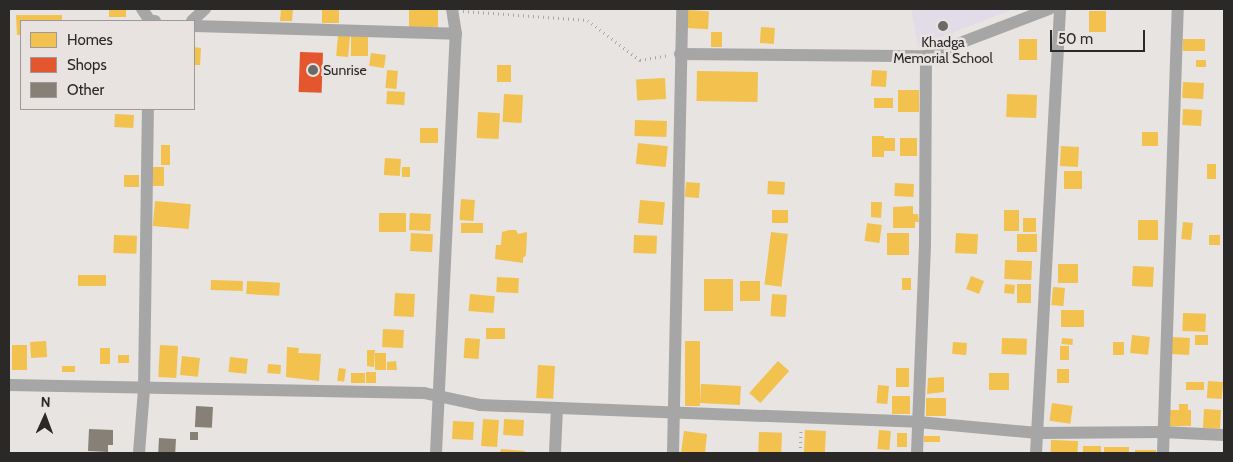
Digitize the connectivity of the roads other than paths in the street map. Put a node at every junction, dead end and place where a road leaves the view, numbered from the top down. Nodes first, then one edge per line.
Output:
1 (142, 9) edge
2 (205, 9) edge
3 (452, 9) edge
4 (682, 9) edge
5 (1049, 9) edge
6 (1060, 9) edge
7 (1178, 9) edge
8 (150, 20) edge
9 (193, 20) edge
10 (195, 26) edge
11 (456, 34) junction
12 (680, 54) junction
13 (926, 56) junction
14 (148, 110) edge
15 (9, 385) edge
16 (144, 388) junction
17 (437, 396) junction
18 (557, 408) junction
19 (674, 412) junction
20 (918, 422) junction
21 (1164, 432) junction
22 (1037, 433) junction
23 (1224, 435) edge
24 (139, 453) edge
25 (436, 453) edge
26 (555, 453) edge
27 (673, 453) edge
28 (917, 453) edge
29 (1036, 453) edge
30 (1163, 453) edge

1 - 8 street
2 - 9 street
3 - 11 street
4 - 12 street
5 - 13 street
6 - 22 street
7 - 21 street
10 - 11 street
11 - 17 street
12 - 13 street
12 - 19 street
13 - 20 street
14 - 16 street
15 - 16 street
16 - 17 street
16 - 24 street
17 - 18 street
17 - 25 street
18 - 19 street
18 - 26 street
19 - 20 street
19 - 27 street
20 - 22 street
20 - 28 street
21 - 22 street
21 - 23 street
21 - 30 street
22 - 29 street

